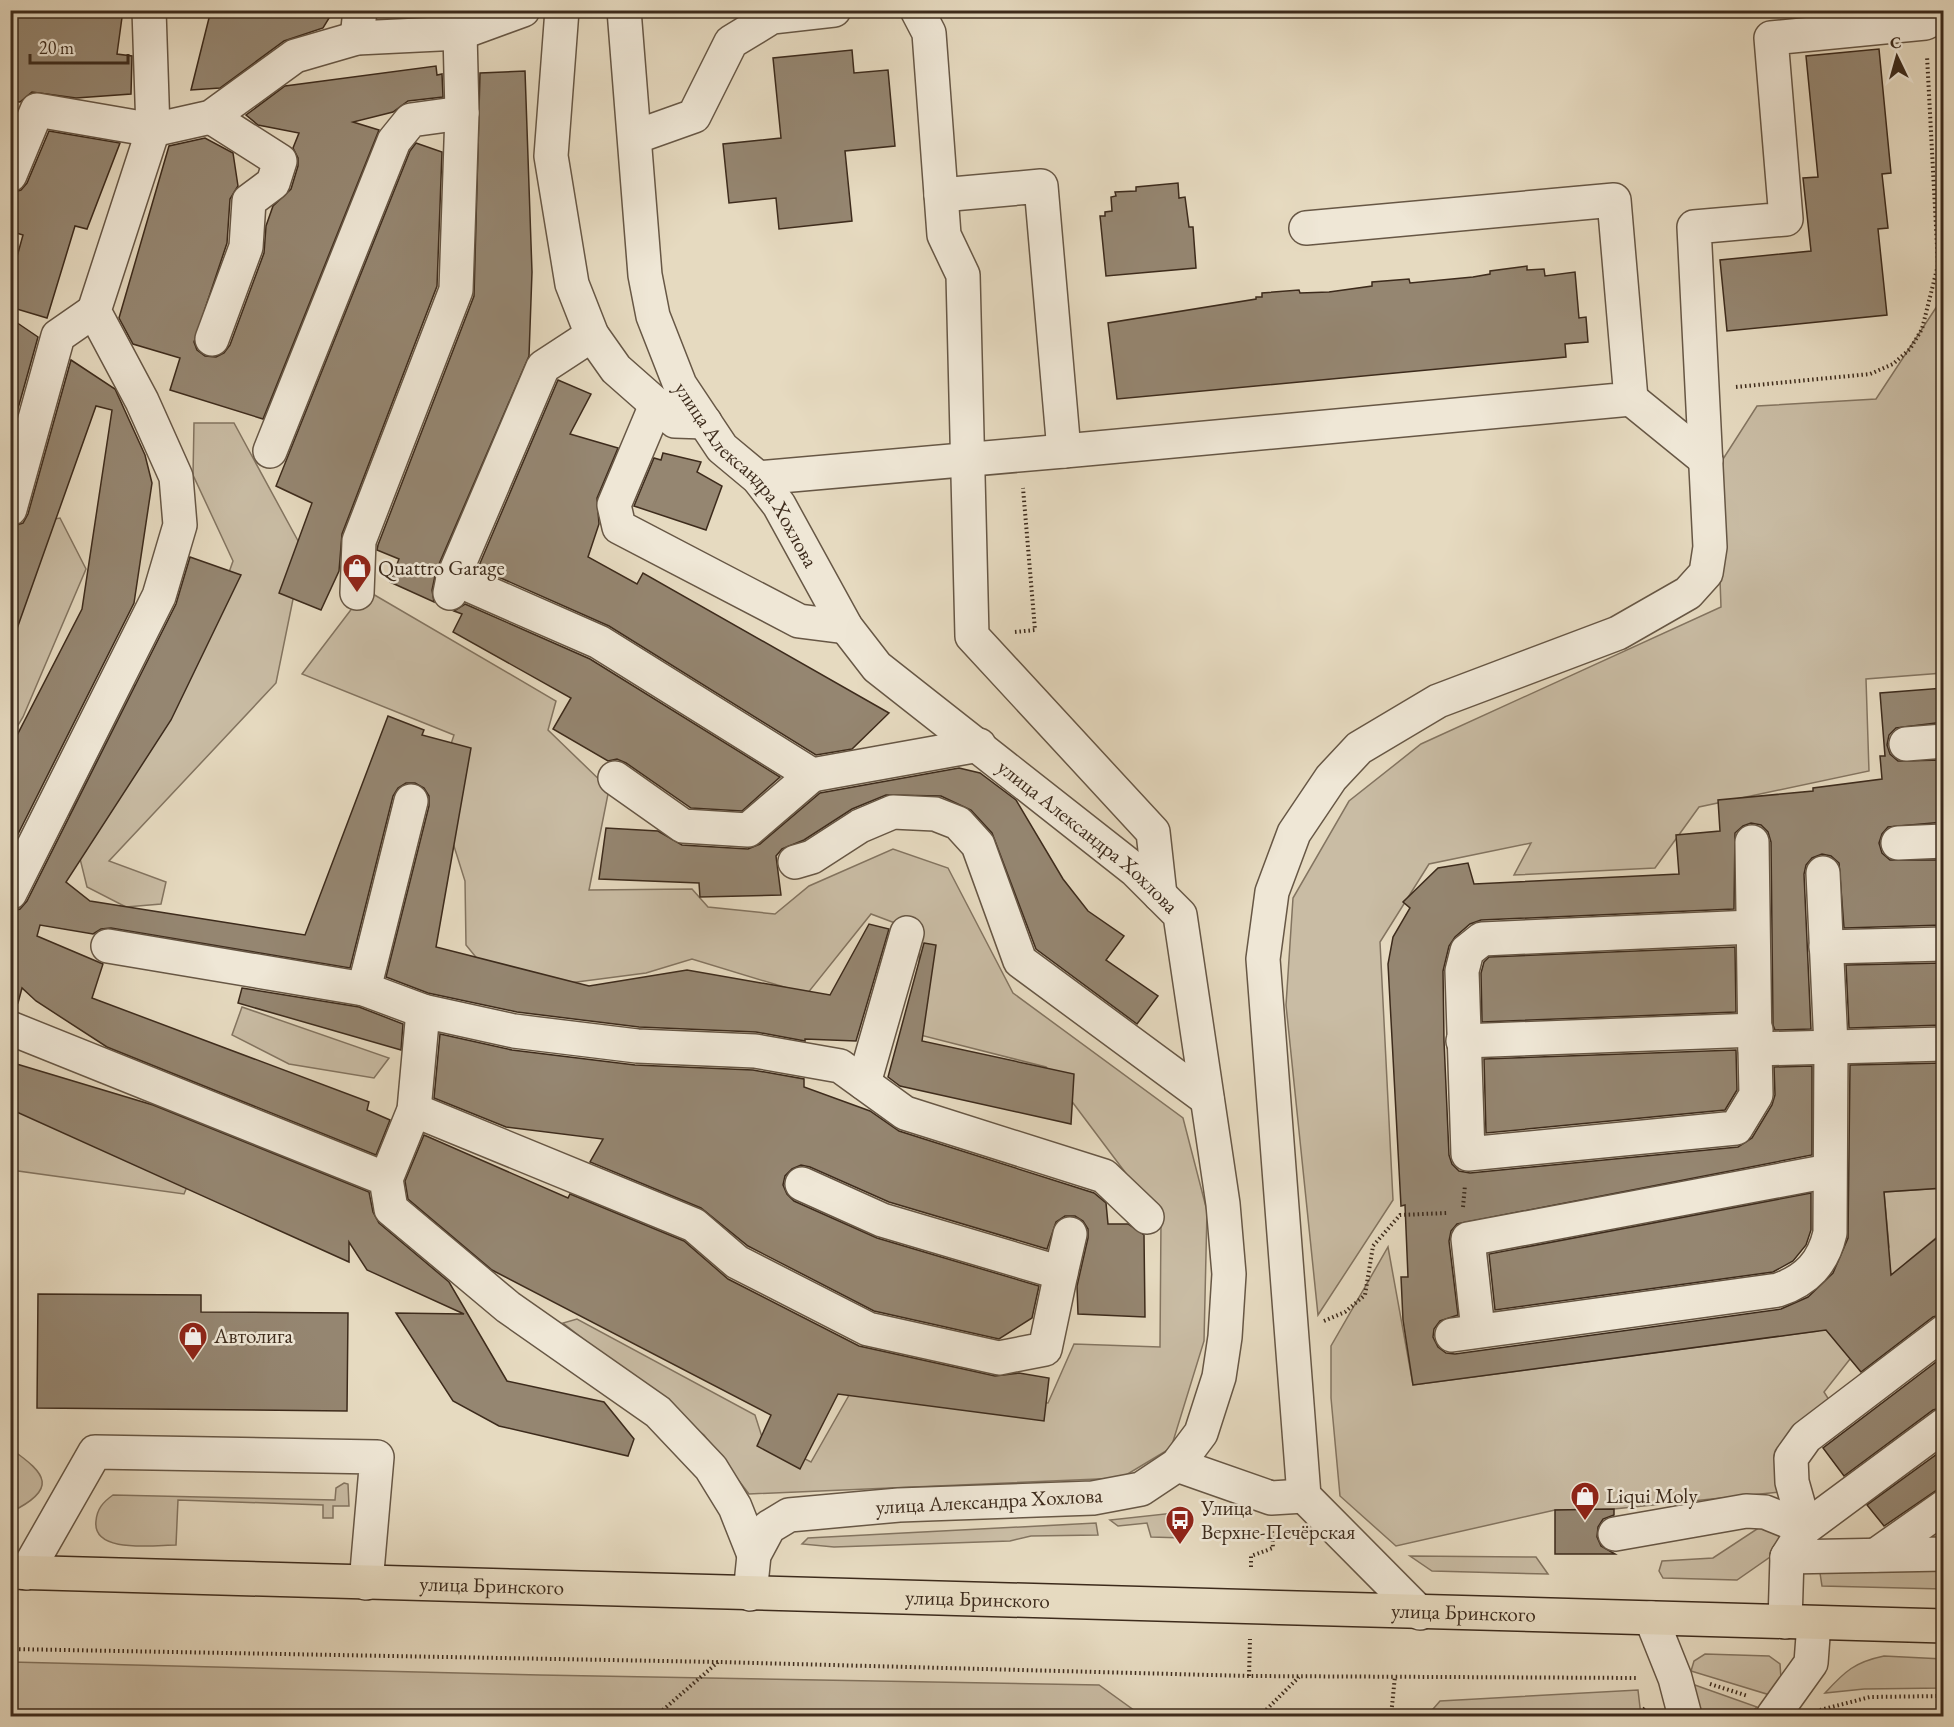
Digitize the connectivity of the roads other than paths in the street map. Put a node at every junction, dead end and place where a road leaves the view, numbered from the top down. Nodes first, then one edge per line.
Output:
1 (149, 10) edge
2 (523, 10) edge
3 (562, 10) edge
4 (624, 10) edge
5 (834, 10) edge
6 (917, 10) edge
7 (1934, 18) edge
8 (359, 24) edge
9 (460, 33) junction
10 (462, 113) junction
11 (211, 117) junction
12 (153, 130) junction
13 (634, 137) junction
14 (10, 175) edge
15 (941, 195) junction
16 (1306, 228) dead end
17 (94, 311) junction
18 (592, 336) junction
19 (212, 339) dead end
20 (1632, 399) junction
21 (656, 405) junction
22 (705, 422) junction
23 (270, 451) dead end
24 (1064, 451) junction
25 (967, 459) junction
26 (1706, 460) junction
27 (758, 478) junction
28 (10, 509) edge
29 (357, 593) dead end
30 (846, 627) junction
31 (1944, 741) edge
32 (1906, 744) dead end
33 (979, 745) junction
34 (812, 775) junction
35 (615, 778) dead end
36 (411, 801) dead end
37 (1944, 841) edge
38 (1752, 842) dead end
39 (1898, 843) dead end
40 (795, 862) dead end
41 (1823, 873) dead end
42 (10, 893) edge
43 (1160, 895) junction
44 (1752, 927) junction
45 (907, 933) dead end
46 (1944, 944) edge
47 (108, 946) dead end
48 (1826, 947) junction
49 (364, 989) junction
50 (423, 1011) junction
51 (10, 1028) edge
52 (1756, 1040) junction
53 (1463, 1041) junction
54 (1944, 1044) edge
55 (1831, 1046) junction
56 (864, 1083) junction
57 (1207, 1099) junction
58 (414, 1110) junction
59 (1829, 1171) junction
60 (386, 1179) junction
61 (802, 1184) dead end
62 (1147, 1217) dead end
63 (1070, 1234) dead end
64 (1061, 1273) junction
65 (1944, 1332) edge
66 (1944, 1425) edge
67 (1177, 1465) junction
68 (1304, 1496) junction
69 (1944, 1507) edge
70 (1805, 1528) junction
71 (1615, 1534) dead end
72 (1944, 1554) edge
73 (754, 1555) junction
74 (1876, 1555) junction
75 (1787, 1557) junction
76 (18, 1572) edge
77 (366, 1583) junction
78 (750, 1594) junction
79 (1420, 1613) junction
80 (1651, 1618) junction
81 (1799, 1623) junction
82 (1944, 1626) edge
83 (1763, 1707) edge
84 (1686, 1716) edge

1 - 12 street
2 - 9 street
3 - 18 street
4 - 13 street, улица Александра Хохлова
5 - 13 street
6 - 15 street
7 - 26 street
8 - 9 street
8 - 11 street
9 - 10 street
10 - 23 street
10 - 29 street
11 - 12 street
11 - 19 street
12 - 14 street
12 - 17 street
13 - 22 street, улица Александра Хохлова
15 - 24 street
15 - 25 street
16 - 20 street
17 - 28 street
17 - 42 street
18 - 21 street
18 - 34 street
20 - 24 street
20 - 26 street
21 - 22 street
21 - 30 street
22 - 27 street, улица Александра Хохлова
24 - 25 street
25 - 27 street
25 - 43 street
26 - 68 street
27 - 30 street, улица Александра Хохлова
30 - 33 street, улица Александра Хохлова
31 - 32 street
33 - 34 street
33 - 43 street, улица Александра Хохлова
34 - 35 street
36 - 49 street
37 - 39 street
38 - 44 street
40 - 57 street
41 - 48 street
43 - 57 street, улица Александра Хохлова
44 - 52 street
44 - 53 street
45 - 56 street
46 - 48 street
47 - 49 street
48 - 55 street
49 - 50 street
50 - 56 street
50 - 58 street
51 - 60 street
52 - 53 street
52 - 53 street
52 - 55 street
54 - 55 street
55 - 59 street
56 - 62 street
57 - 67 street, улица Александра Хохлова
58 - 60 street
58 - 64 street
59 - 59 street
60 - 73 street
61 - 64 street
63 - 64 street
65 - 70 street
66 - 70 street
67 - 68 street
67 - 73 street, улица Александра Хохлова
68 - 79 street
69 - 74 street
70 - 71 street
70 - 75 street
72 - 74 street
73 - 78 street, улица Александра Хохлова
74 - 75 street
75 - 81 street
76 - 77 main road, улица Бринского
76 - 77 street
77 - 78 main road, улица Бринского
78 - 79 main road, улица Бринского
79 - 80 main road, улица Бринского
80 - 81 main road, улица Бринского
80 - 84 street
81 - 82 main road, улица Бринского
81 - 83 street

